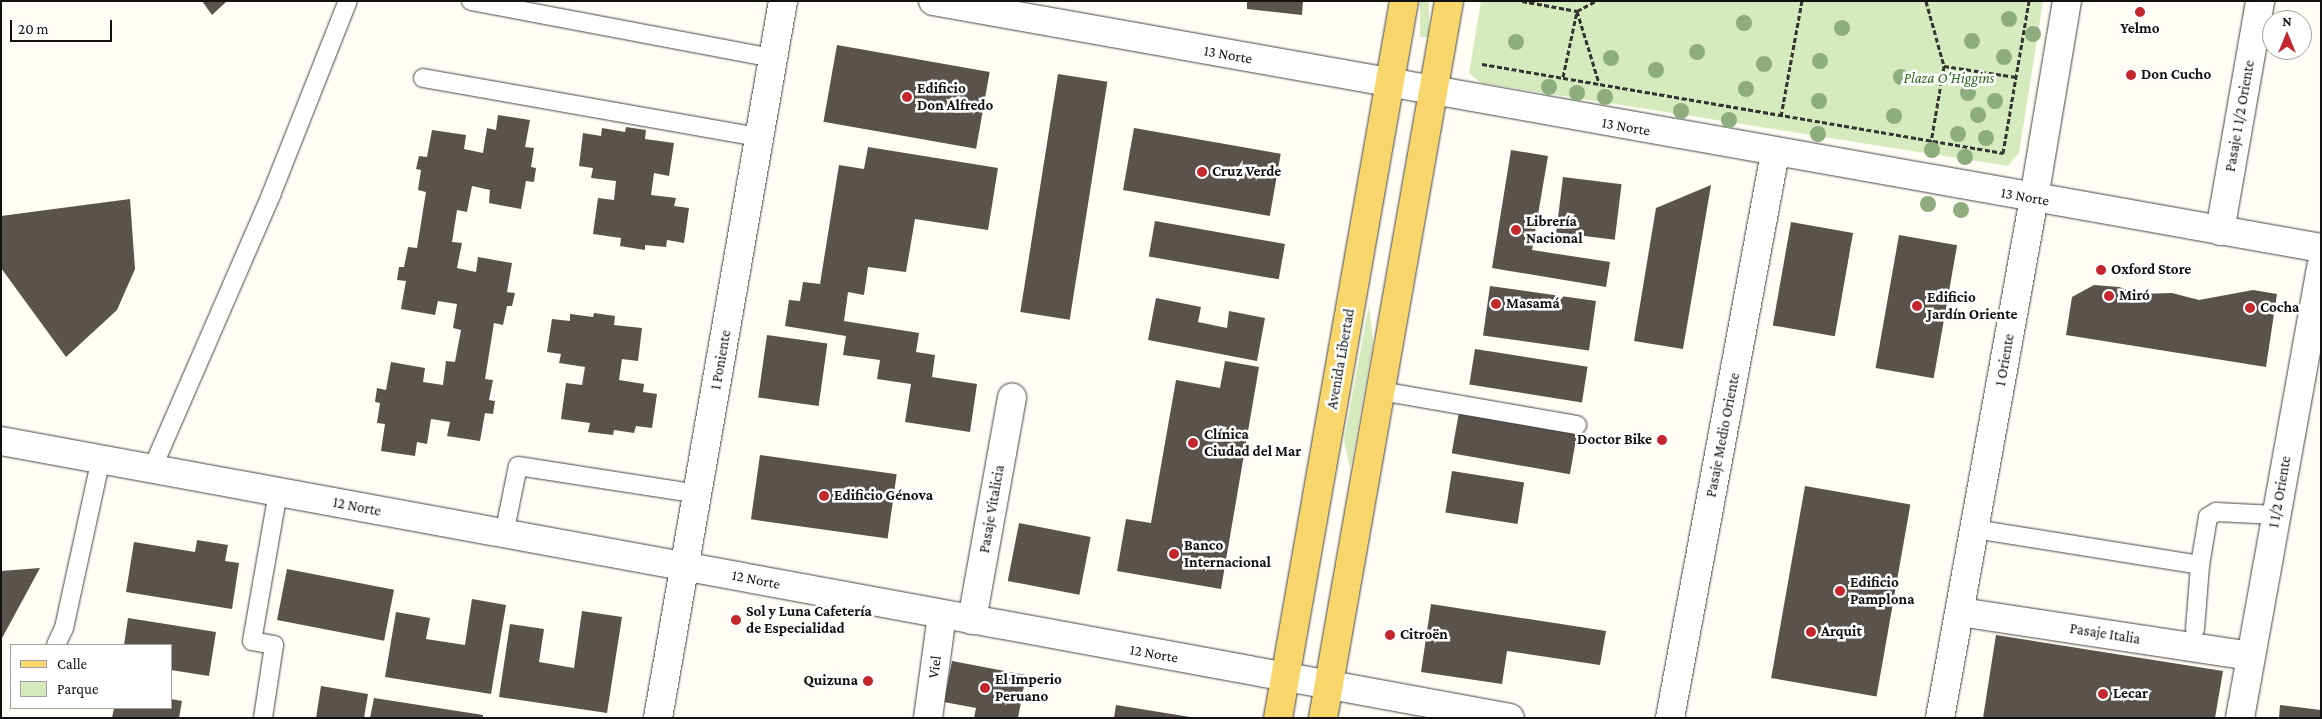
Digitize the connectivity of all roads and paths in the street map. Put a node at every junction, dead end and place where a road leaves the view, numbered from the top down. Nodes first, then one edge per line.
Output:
1 (348, 1) edge
2 (471, 1) edge
3 (783, 1) edge
4 (933, 1) edge
5 (1404, 1) edge
6 (1449, 1) edge
7 (1522, 1) edge
8 (1596, 1) edge
9 (1802, 1) edge
10 (1926, 1) edge
11 (2029, 1) edge
12 (2066, 1) edge
13 (2260, 1) edge
14 (1577, 11) junction
15 (773, 58) junction
16 (1482, 64) dead end
17 (1944, 66) junction
18 (1563, 77) junction
19 (2016, 77) junction
20 (423, 78) dead end
21 (1599, 84) junction
22 (1390, 85) junction
23 (1433, 92) junction
24 (1781, 116) junction
25 (759, 138) junction
26 (1931, 142) junction
27 (1775, 153) junction
28 (2034, 198) junction
29 (2220, 231) junction
30 (2321, 248) edge
31 (2321, 266) edge
32 (1380, 391) junction
33 (1012, 398) dead end
34 (1577, 425) dead end
35 (1, 441) edge
36 (101, 459) junction
37 (152, 468) junction
38 (278, 492) junction
39 (698, 494) junction
40 (2276, 515) junction
41 (1975, 529) junction
42 (504, 534) junction
43 (2200, 565) junction
44 (685, 568) junction
45 (1960, 612) junction
46 (942, 615) junction
47 (972, 620) junction
48 (2195, 630) dead end
49 (56, 644) edge
50 (2251, 656) junction
51 (1285, 678) junction
52 (1329, 686) junction
53 (263, 718) edge
54 (658, 718) edge
55 (928, 718) edge
56 (1278, 718) edge
57 (1323, 718) edge
58 (1510, 718) edge
59 (1670, 718) edge
60 (1940, 718) edge
61 (2240, 718) edge

1 - 37 lane
2 - 15 lane
3 - 15 street, 1 Poniente
4 - 22 street, 13 Norte
5 - 22 main road, Avenida Libertad
6 - 23 main road
7 - 14 path
8 - 14 path
9 - 24 path
10 - 17 path
11 - 19 path
12 - 28 street, 1 Oriente
13 - 29 street, Pasaje 1 1/2 Oriente
14 - 18 path
14 - 21 path
15 - 25 street, 1 Poniente
16 - 18 path
17 - 19 path
17 - 26 path
18 - 21 path
19 - 26 path
20 - 25 lane
21 - 24 path
22 - 23 street, 13 Norte
22 - 51 main road, Avenida Libertad
23 - 27 street, 13 Norte
23 - 32 main road
24 - 26 path
24 - 27 path
25 - 39 street, 1 Poniente
27 - 28 street, 13 Norte
27 - 59 street, Pasaje Medio Oriente
28 - 29 street, 13 Norte
28 - 41 street, 1 Oriente
29 - 30 street, 13 Norte
31 - 40 street, 1 1/2 Oriente
32 - 34 lane
32 - 52 main road
33 - 47 street, Pasaje Vitalicia
35 - 36 street, 12 Norte
36 - 37 street, 12 Norte
36 - 49 lane
37 - 38 street, 12 Norte
38 - 42 street, 12 Norte
38 - 53 lane
39 - 42 lane
39 - 44 street, 1 Poniente
40 - 43 lane
40 - 50 street, 1 1/2 Oriente
41 - 43 lane
41 - 45 street, 1 Oriente
42 - 44 street, 12 Norte
43 - 48 lane
44 - 46 street, 12 Norte
44 - 54 street, 1 Poniente
45 - 50 street, Pasaje Italia
45 - 60 street, 1 Oriente
46 - 47 street, 12 Norte
46 - 55 street, Viel
47 - 51 street, 12 Norte
50 - 61 street, 1 1/2 Oriente
51 - 52 street, 12 Norte
51 - 56 main road, Avenida Libertad
52 - 57 main road
52 - 58 street, 12 Norte

